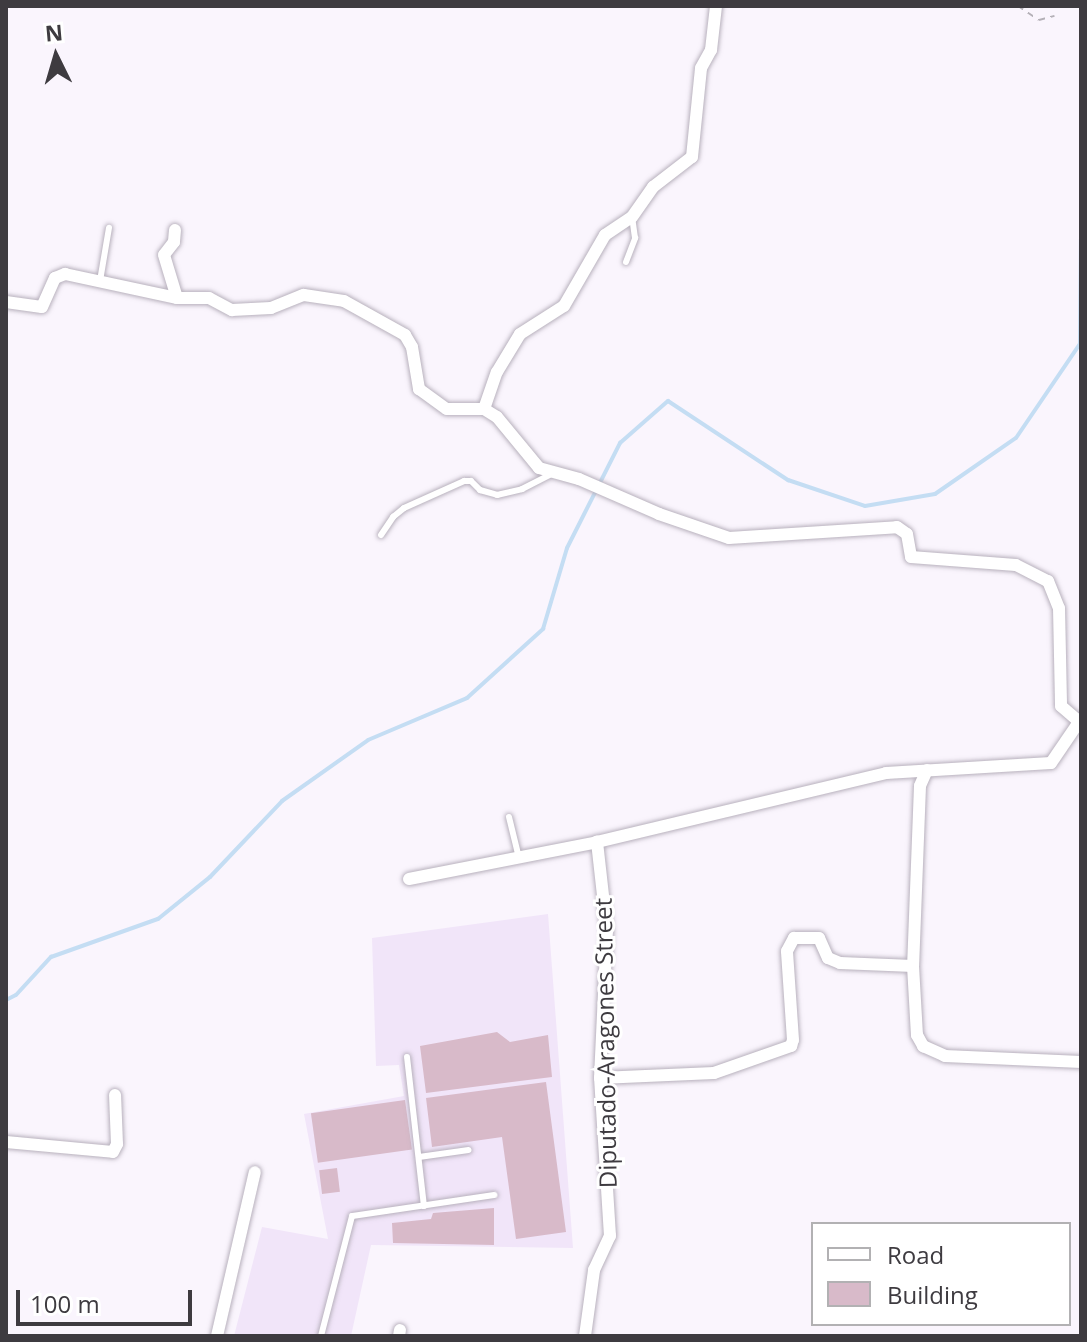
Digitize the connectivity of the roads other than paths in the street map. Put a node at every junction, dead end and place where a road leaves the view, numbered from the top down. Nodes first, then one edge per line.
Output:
1 (716, 6) edge
2 (632, 217) junction
3 (109, 228) dead end
4 (175, 230) dead end
5 (626, 262) dead end
6 (100, 281) junction
7 (177, 298) junction
8 (6, 302) edge
9 (484, 409) junction
10 (556, 472) junction
11 (381, 535) dead end
12 (1080, 720) edge
13 (927, 770) junction
14 (509, 817) dead end
15 (597, 842) junction
16 (519, 858) junction
17 (409, 879) dead end
18 (913, 966) junction
19 (407, 1057) dead end
20 (1081, 1062) edge
21 (600, 1078) junction
22 (115, 1095) dead end
23 (6, 1142) edge
24 (469, 1150) dead end
25 (419, 1157) junction
26 (255, 1172) dead end
27 (494, 1195) dead end
28 (424, 1206) junction
29 (217, 1336) edge
30 (321, 1336) edge
31 (585, 1336) edge

1 - 2 street
2 - 5 lane
2 - 9 street
3 - 6 lane
4 - 7 street
6 - 7 street
6 - 8 street
7 - 9 street
9 - 10 street
10 - 11 lane
10 - 12 street
12 - 13 street
13 - 15 street
13 - 18 street
14 - 16 lane
15 - 16 street
15 - 21 street, Diputado-Aragones Street
16 - 17 street
18 - 20 street
18 - 21 street
19 - 25 lane
21 - 31 street, Diputado-Aragones Street
22 - 23 street
24 - 25 lane
25 - 28 lane
26 - 29 street
27 - 28 lane
28 - 30 lane

